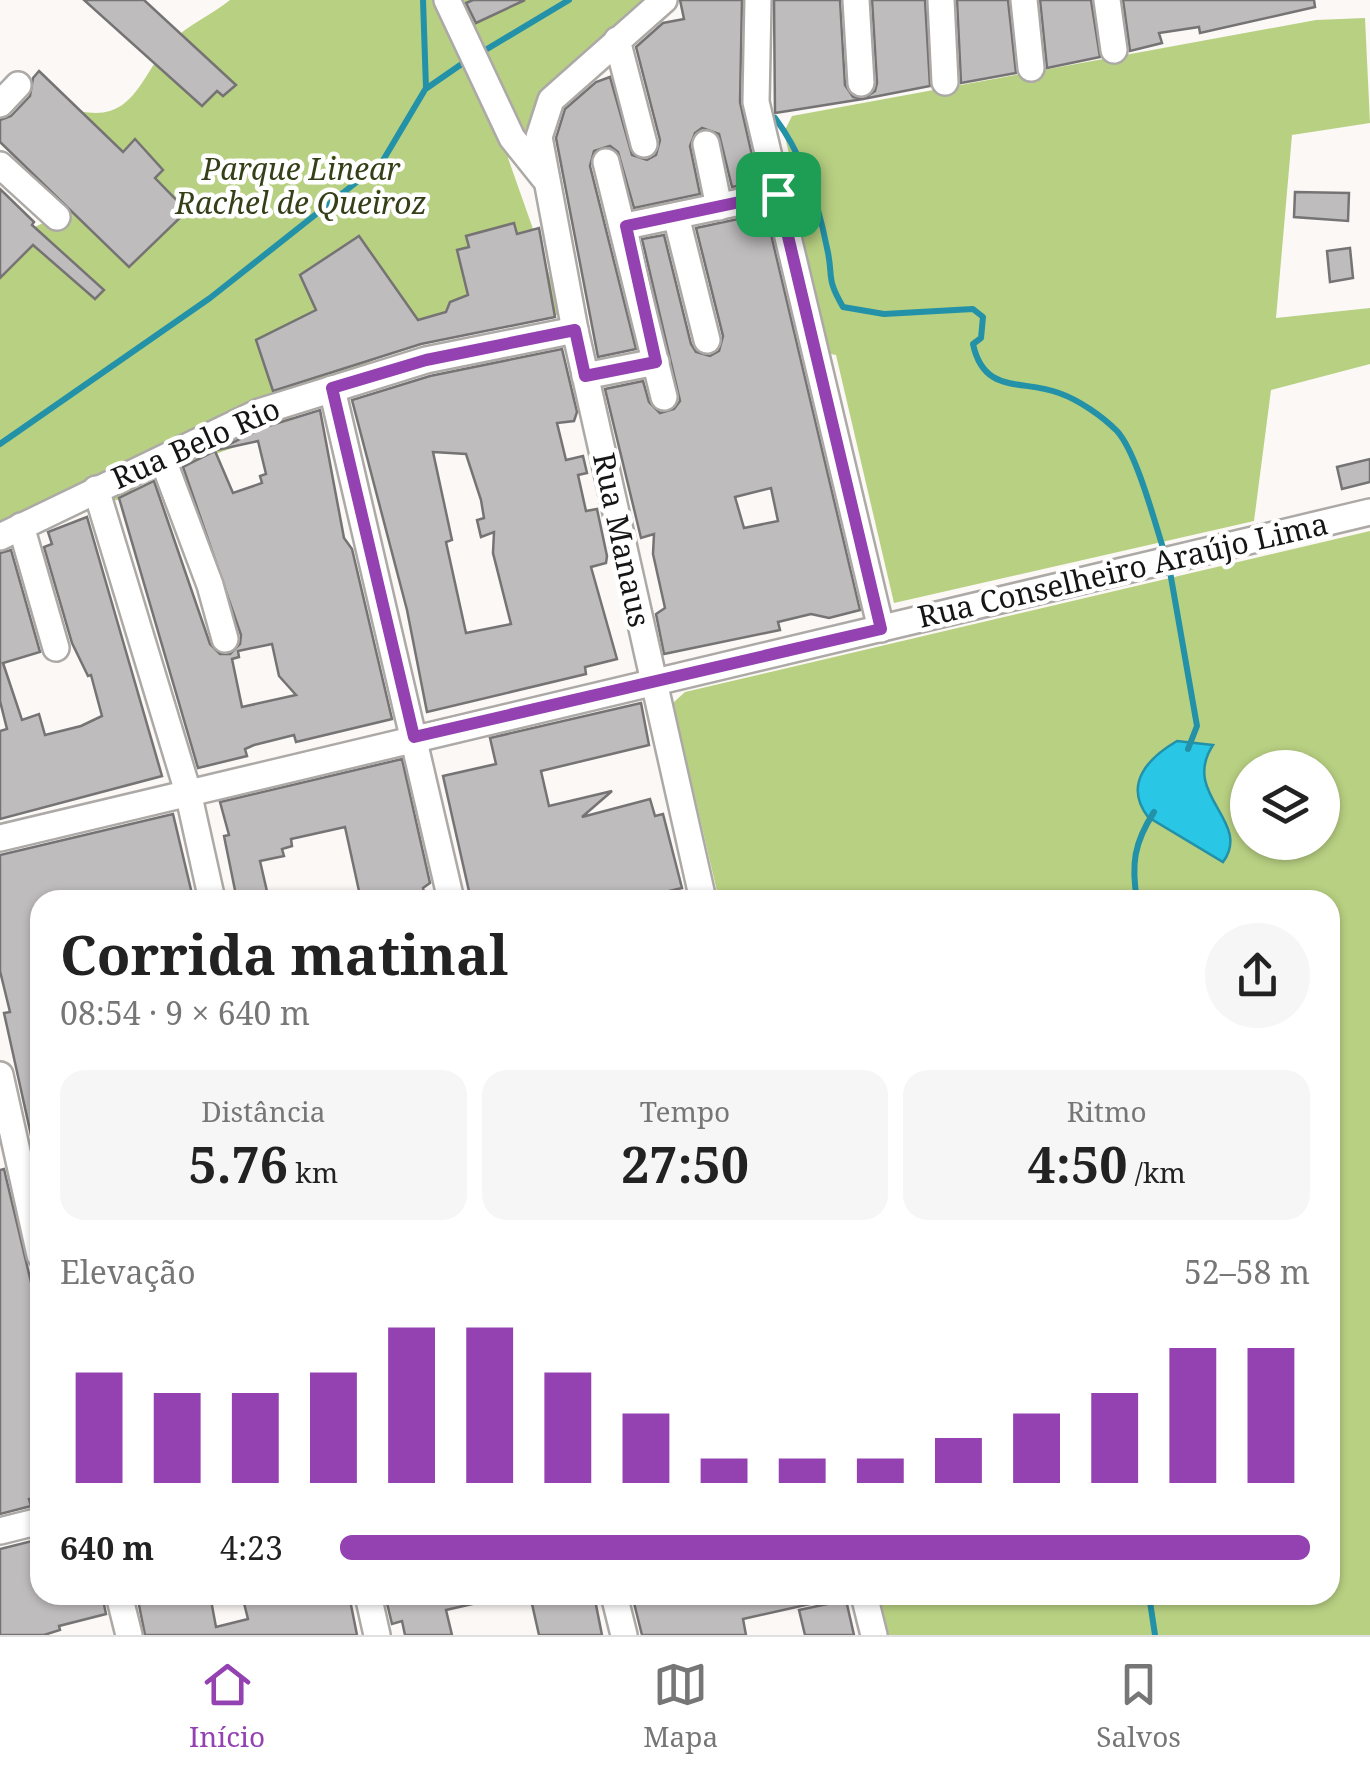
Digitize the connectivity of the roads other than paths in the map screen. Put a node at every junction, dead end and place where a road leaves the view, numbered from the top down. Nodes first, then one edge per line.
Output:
1 (447, 0) edge
2 (664, 0) edge
3 (758, 0) edge
4 (856, 0) edge
5 (941, 0) edge
6 (1024, 0) edge
7 (1107, 0) edge
8 (618, 40) junction
9 (1114, 50) dead end
10 (1032, 68) dead end
11 (945, 82) dead end
12 (861, 83) dead end
13 (18, 85) dead end
14 (0, 104) edge
15 (644, 144) dead end
16 (706, 144) dead end
17 (606, 162) dead end
18 (0, 165) edge
19 (544, 178) junction
20 (778, 194) junction
21 (719, 206) junction
22 (676, 216) junction
23 (57, 217) dead end
24 (626, 226) junction
25 (575, 330) junction
26 (706, 340) dead end
27 (656, 362) junction
28 (585, 376) junction
29 (332, 388) junction
30 (664, 397) dead end
31 (163, 460) junction
32 (96, 489) junction
33 (1370, 512) edge
34 (11, 531) edge
35 (881, 629) junction
36 (225, 639) dead end
37 (56, 648) dead end
38 (653, 683) junction
39 (414, 737) junction
40 (188, 792) junction
41 (0, 838) edge
42 (210, 890) edge
43 (449, 890) edge
44 (701, 890) edge
45 (0, 1074) edge
46 (30, 1210) edge
47 (30, 1524) edge
48 (0, 1530) edge
49 (122, 1605) edge
50 (370, 1605) edge
51 (616, 1605) edge
52 (866, 1605) edge
53 (130, 1635) edge
54 (377, 1635) edge
55 (624, 1635) edge
56 (874, 1635) edge

1 - 19 street
2 - 8 street, Rua Manaus
3 - 20 street
4 - 12 street
5 - 11 street
6 - 10 street
7 - 9 street
8 - 15 street
8 - 19 street, Rua Manaus
13 - 14 street
16 - 21 street
17 - 24 street
18 - 23 street
19 - 25 street, Rua Manaus
20 - 21 street
20 - 35 street
21 - 22 street
22 - 24 street
22 - 26 street
24 - 27 street
25 - 28 street, Rua Manaus
25 - 29 street, Rua Belo Rio
27 - 28 street
27 - 30 street
28 - 38 street, Rua Manaus
29 - 31 street, Rua Belo Rio
29 - 39 street
31 - 32 street, Rua Belo Rio
31 - 36 street
32 - 34 street, Rua Belo Rio
32 - 40 street
33 - 35 street, Rua Conselheiro Araújo Lima
34 - 37 street
35 - 38 street, Rua Conselheiro Araújo Lima
38 - 39 street, Rua Conselheiro Araújo Lima
38 - 44 street, Rua Manaus
39 - 40 street, Rua Conselheiro Araújo Lima
39 - 43 street
40 - 41 street, Rua Conselheiro Araújo Lima
40 - 42 street
45 - 46 street
47 - 48 street
49 - 53 street
50 - 54 street
51 - 55 street
52 - 56 street

